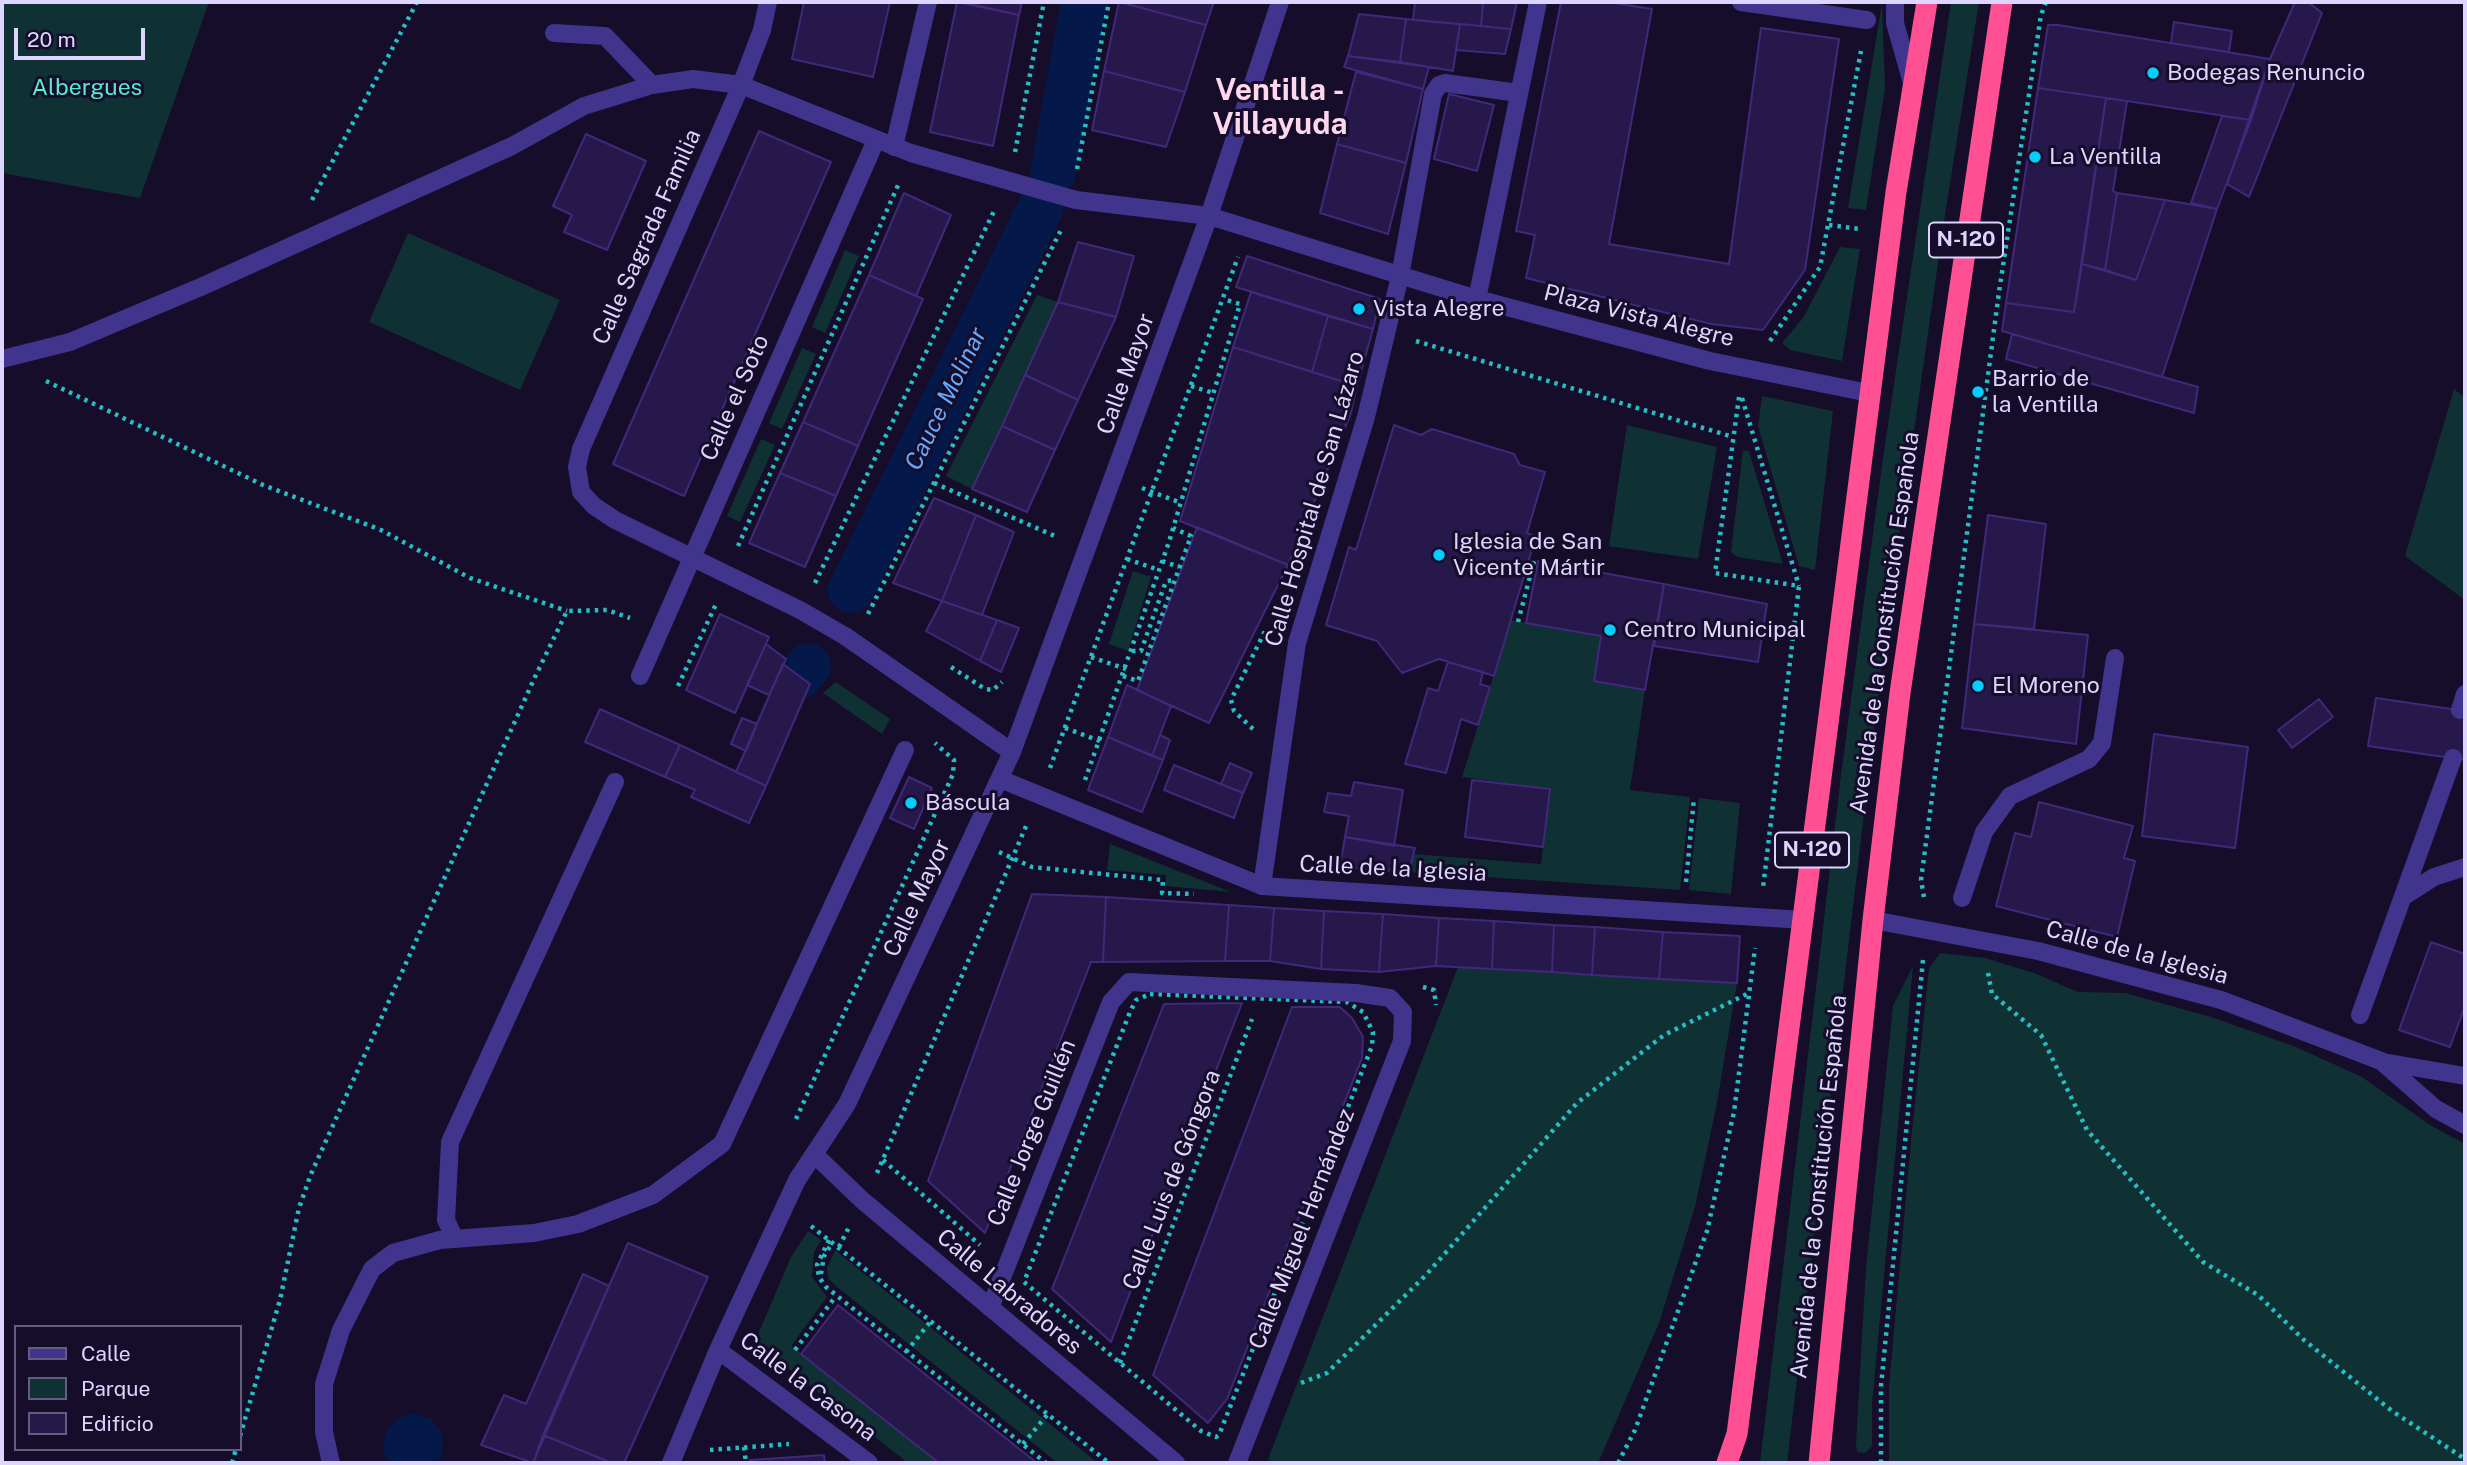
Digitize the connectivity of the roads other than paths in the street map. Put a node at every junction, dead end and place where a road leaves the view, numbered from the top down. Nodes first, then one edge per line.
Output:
1 (768, 2) edge
2 (928, 2) edge
3 (1280, 2) edge
4 (1538, 2) edge
5 (1741, 2) edge
6 (1895, 2) edge
7 (1927, 2) edge
8 (2002, 2) edge
9 (1867, 20) road end
10 (554, 33) dead end
11 (1912, 83) junction
12 (652, 85) junction
13 (741, 85) junction
14 (1519, 93) junction
15 (876, 140) junction
16 (903, 150) junction
17 (1209, 216) junction
18 (1400, 276) junction
19 (1476, 299) junction
20 (2, 359) edge
21 (1869, 393) junction
22 (691, 559) junction
23 (2115, 658) dead end
24 (640, 676) dead end
25 (905, 750) dead end
26 (1012, 751) junction
27 (2454, 758) dead end
28 (1000, 779) junction
29 (615, 782) dead end
30 (2465, 867) edge
31 (1262, 886) junction
32 (2406, 895) junction
33 (1962, 898) dead end
34 (1804, 920) junction
35 (1873, 920) junction
36 (1129, 982) joint
37 (2360, 1015) dead end
38 (2381, 1061) junction
39 (2465, 1076) edge
40 (2465, 1125) edge
41 (814, 1154) junction
42 (455, 1239) junction
43 (990, 1308) junction
44 (718, 1350) junction
45 (331, 1463) edge
46 (671, 1463) edge
47 (869, 1463) edge
48 (1175, 1463) edge
49 (1237, 1463) edge
50 (1727, 1463) edge
51 (1819, 1463) edge

1 - 13 street, Calle Sagrada Familia
2 - 16 street
3 - 17 street, Calle Mayor
4 - 14 street
5 - 9 street
6 - 11 street, Avenida de la Constitución Española
7 - 11 highway, Avenida de la Constitución Española / N-120
8 - 35 highway, Avenida de la Constitución Española / N-120
10 - 12 street
11 - 21 highway, Avenida de la Constitución Española / N-120
12 - 13 street
12 - 20 street
13 - 15 street
13 - 22 street, Calle Sagrada Familia
14 - 18 street, Calle Hospital de San Lázaro
14 - 19 street
15 - 16 street
15 - 22 street, Calle el Soto
16 - 17 street
17 - 18 street
17 - 26 street, Calle Mayor
18 - 19 street, Plaza Vista Alegre
18 - 31 street, Calle Hospital de San Lázaro
19 - 21 street, Plaza Vista Alegre
21 - 34 highway, Avenida de la Constitución Española / N-120
22 - 24 street, Calle el Soto
22 - 26 street
23 - 33 street
25 - 42 street
26 - 28 street, Calle Mayor
27 - 32 street
28 - 31 street, Calle de la Iglesia
28 - 41 street, Calle Mayor
29 - 42 street
30 - 32 street
31 - 34 street, Calle de la Iglesia
32 - 37 street
34 - 50 highway, Avenida de la Constitución Española / N-120
35 - 38 street, Calle de la Iglesia
35 - 51 highway, Avenida de la Constitución Española / N-120
36 - 43 street, Calle Jorge Guillén
36 - 49 street, Calle Miguel Hernández
38 - 39 street, Calle de la Iglesia
38 - 40 street, Calle de la Iglesia
41 - 43 street, Calle Labradores
41 - 44 street, Calle Mayor
42 - 45 street
43 - 48 street, Calle Labradores
44 - 46 street, Calle Mayor
44 - 47 street, Calle la Casona

